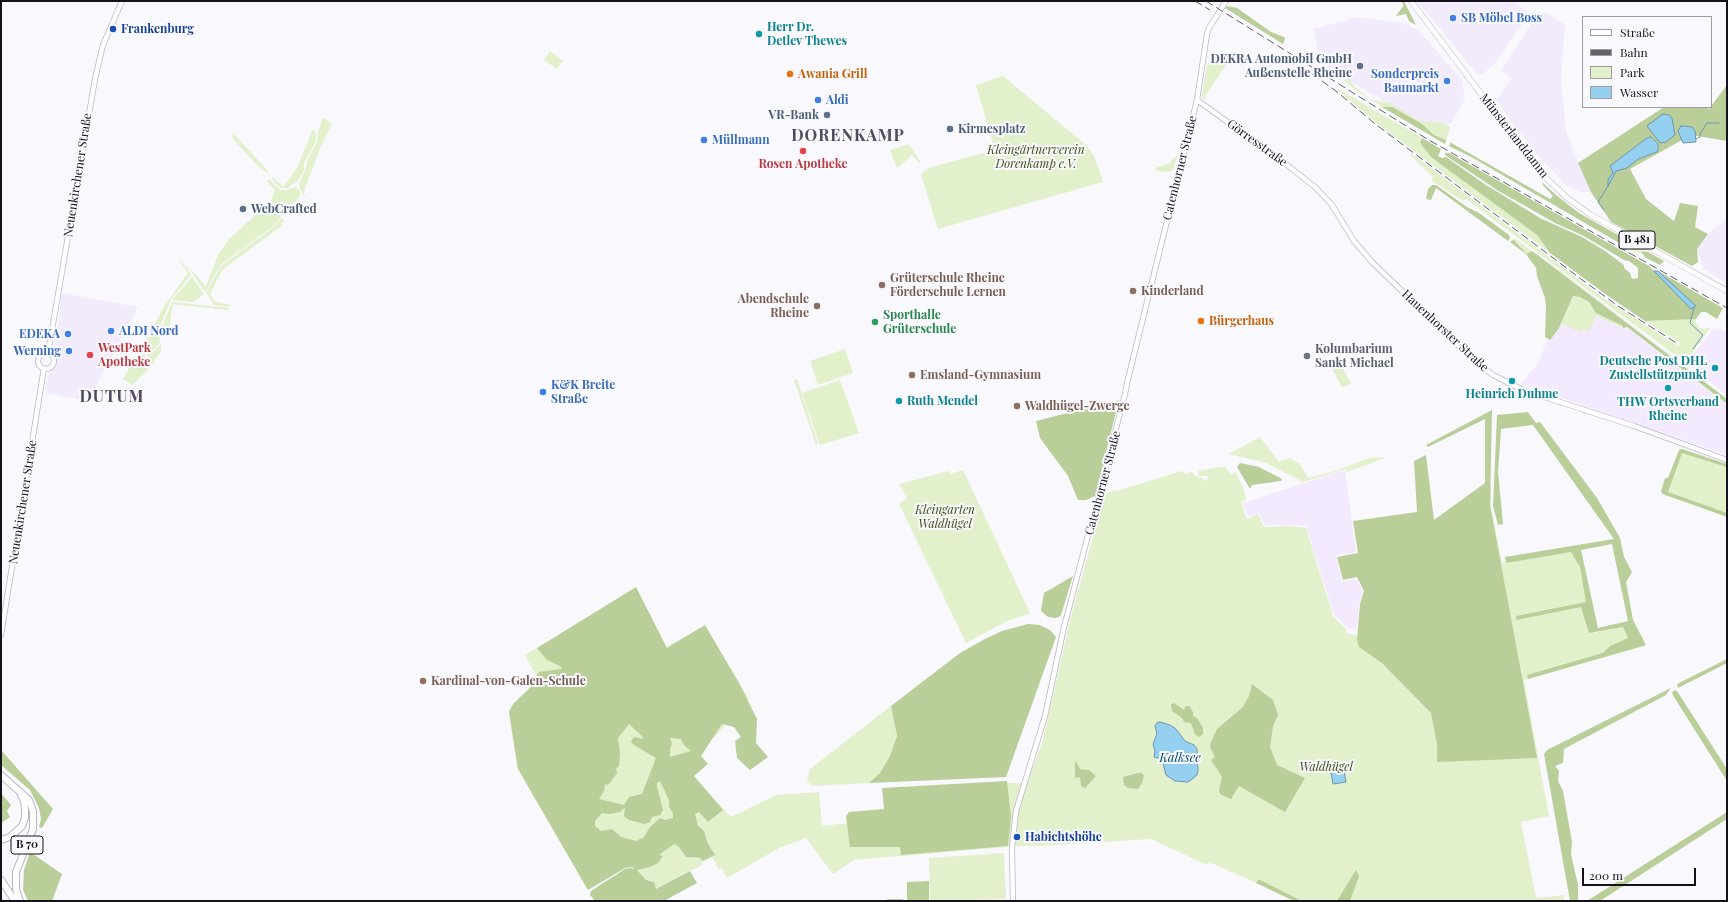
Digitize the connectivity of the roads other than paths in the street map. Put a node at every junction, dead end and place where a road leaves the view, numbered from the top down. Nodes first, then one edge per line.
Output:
1 (122, 1) edge
2 (1226, 1) edge
3 (1411, 1) edge
4 (1197, 100) junction
5 (1315, 187) joint
6 (1727, 291) edge
7 (48, 353) junction
8 (44, 368) junction
9 (1727, 460) edge
10 (1, 636) edge
11 (1, 775) edge
12 (20, 792) junction
13 (1, 840) edge
14 (1, 880) edge
15 (15, 901) edge
16 (20, 901) edge
17 (1013, 901) edge

1 - 7 street, Neuenkirchener Straße
2 - 4 street, Catenhorner Straße
3 - 6 main road, Münsterlanddamm / B 481
4 - 5 street, Görresstraße
4 - 17 street, Catenhorner Straße
5 - 9 street, Hauenhorster Straße
7 - 8 street
7 - 8 street
8 - 10 street, Neuenkirchener Straße
11 - 12 highway, B 70
12 - 13 highway, B 70
12 - 16 highway, B 70
14 - 15 highway

